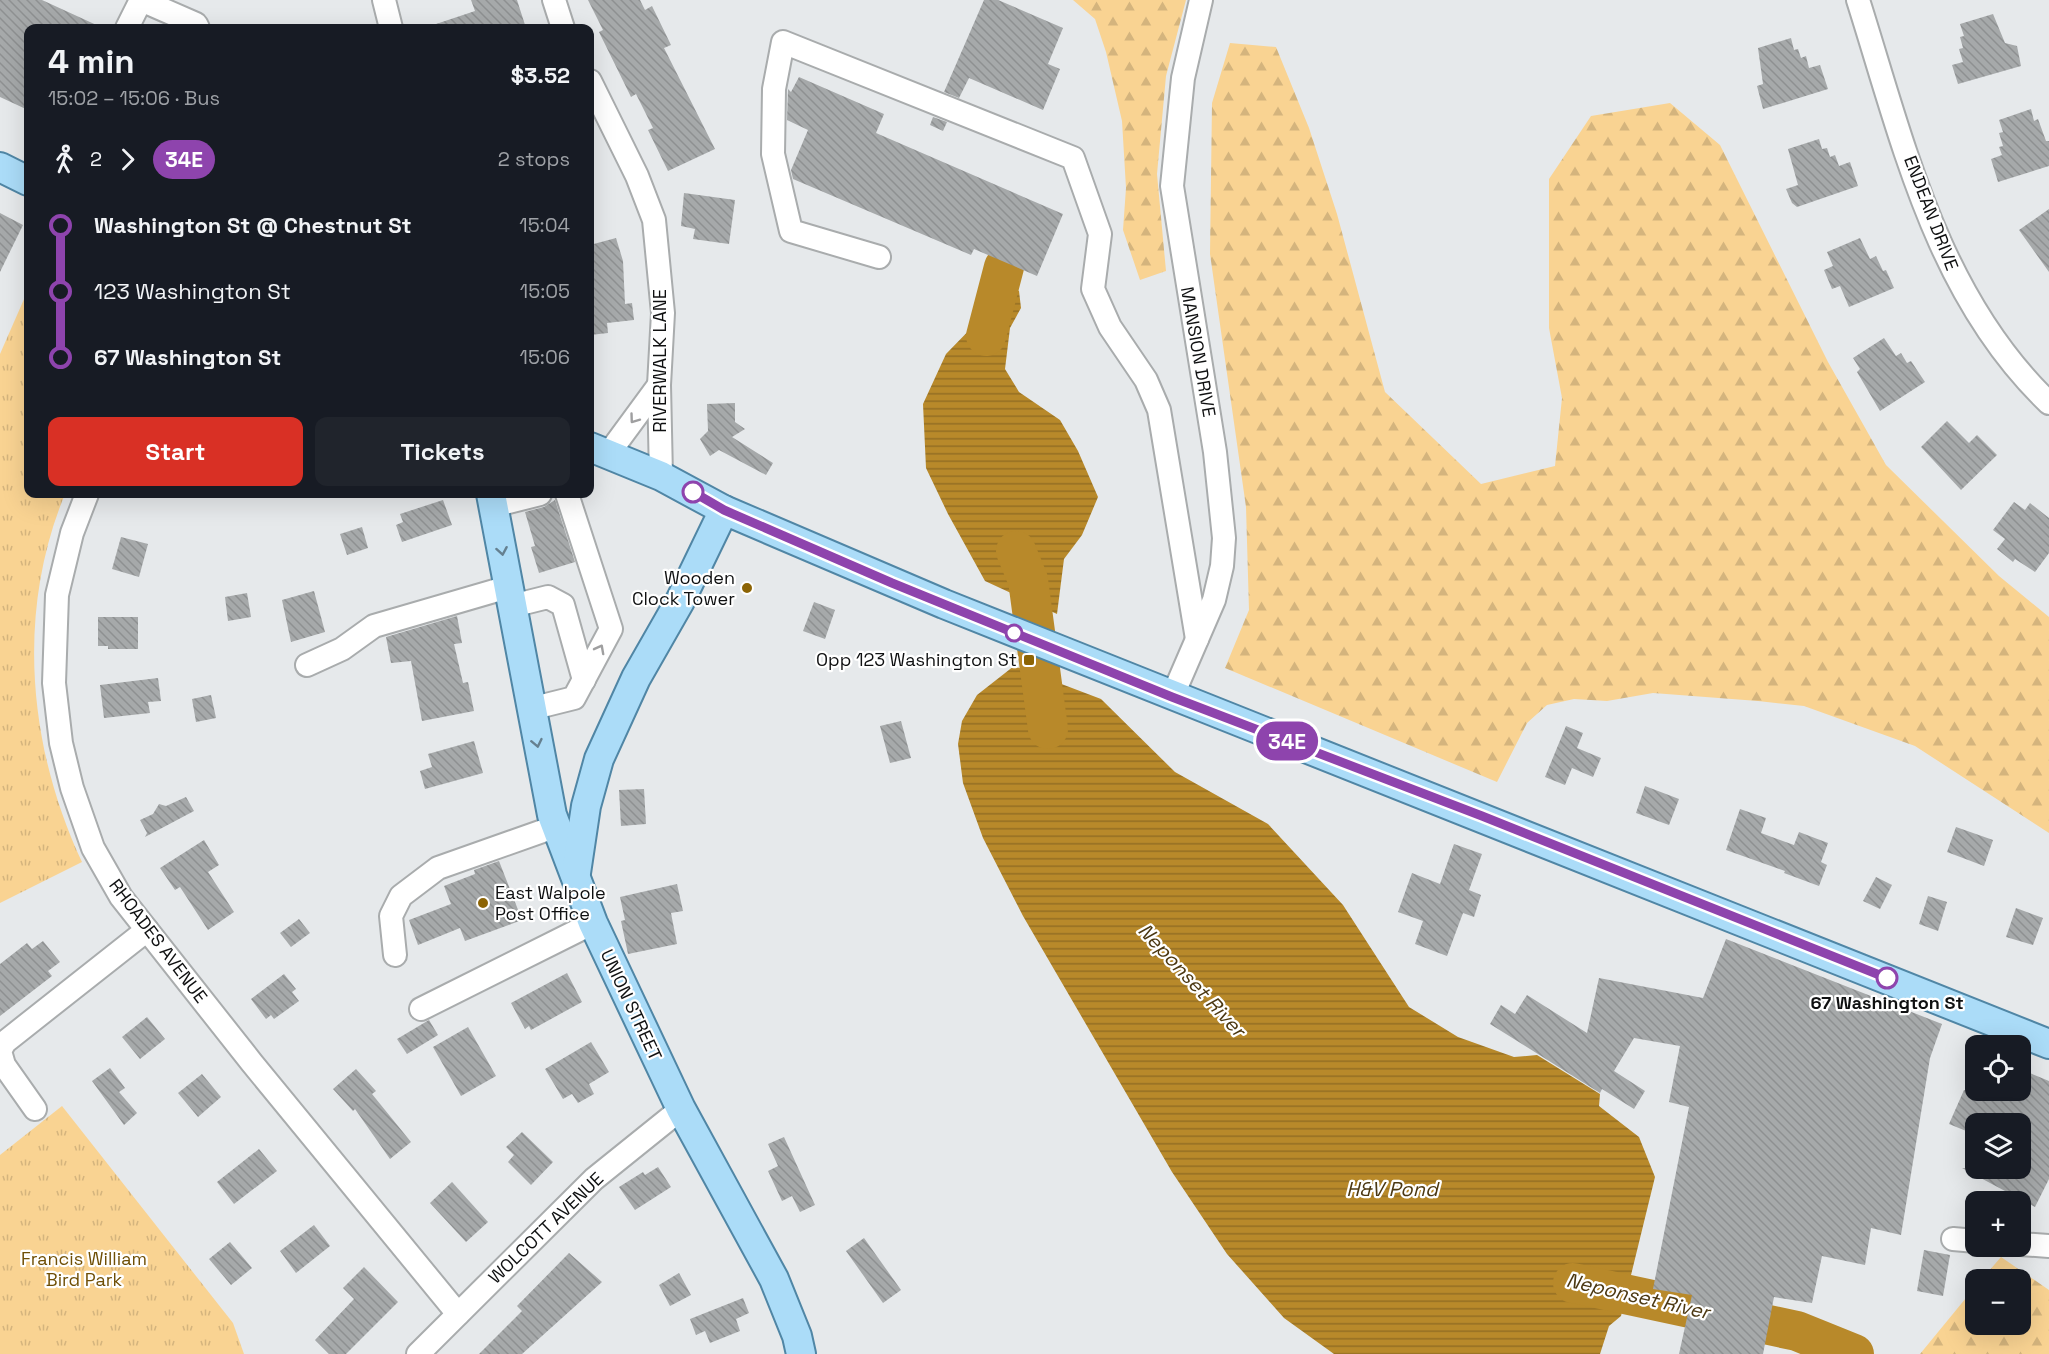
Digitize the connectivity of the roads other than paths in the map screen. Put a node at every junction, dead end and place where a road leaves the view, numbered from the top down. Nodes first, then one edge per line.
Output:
1 (141, 0) edge
2 (384, 0) edge
3 (554, 0) edge
4 (1201, 0) edge
5 (1858, 0) edge
6 (129, 24) edge
7 (196, 24) edge
8 (390, 24) edge
9 (562, 24) edge
10 (594, 89) edge
11 (0, 167) edge
12 (24, 179) edge
13 (879, 257) dead end
14 (659, 385) junction
15 (2049, 403) edge
16 (599, 450) edge
17 (661, 476) junction
18 (85, 498) edge
19 (508, 498) edge
20 (568, 498) edge
21 (492, 500) edge
22 (724, 510) junction
23 (510, 596) junction
24 (1197, 639) junction
25 (307, 665) dead end
26 (584, 680) junction
27 (1172, 697) junction
28 (530, 709) junction
29 (556, 826) junction
30 (576, 873) junction
31 (593, 923) junction
32 (147, 930) junction
33 (395, 955) dead end
34 (421, 1009) dead end
35 (2049, 1044) edge
36 (36, 1109) dead end
37 (681, 1109) junction
38 (2031, 1245) edge
39 (2049, 1246) edge
40 (458, 1314) junction
41 (418, 1354) edge
42 (801, 1354) edge

1 - 6 street
1 - 7 street
2 - 8 street
3 - 9 street
4 - 24 street, MANSION DRIVE
5 - 15 street, ENDEAN DRIVE
10 - 14 street, RIVERWALK LANE
11 - 12 main road
13 - 24 street
14 -> 16 street
14 - 17 street, RIVERWALK LANE
16 - 17 main road
17 - 22 main road
18 - 32 street, RHOADES AVENUE
19 - 21 street
26 -> 20 street
21 -> 23 main road, UNION STREET
22 - 27 main road
22 - 30 main road
23 - 25 street
23 - 26 street
23 - 28 main road, UNION STREET
24 - 27 street, MANSION DRIVE
26 - 28 street
27 - 35 main road
28 -> 29 main road, UNION STREET
29 - 30 main road, UNION STREET
29 - 33 street
30 - 31 main road, UNION STREET
31 - 34 street
31 - 37 main road, UNION STREET
32 - 36 street
32 - 40 street, RHOADES AVENUE
37 - 40 street, WOLCOTT AVENUE
37 - 42 main road, UNION STREET
38 - 39 street
40 - 41 street, WOLCOTT AVENUE

